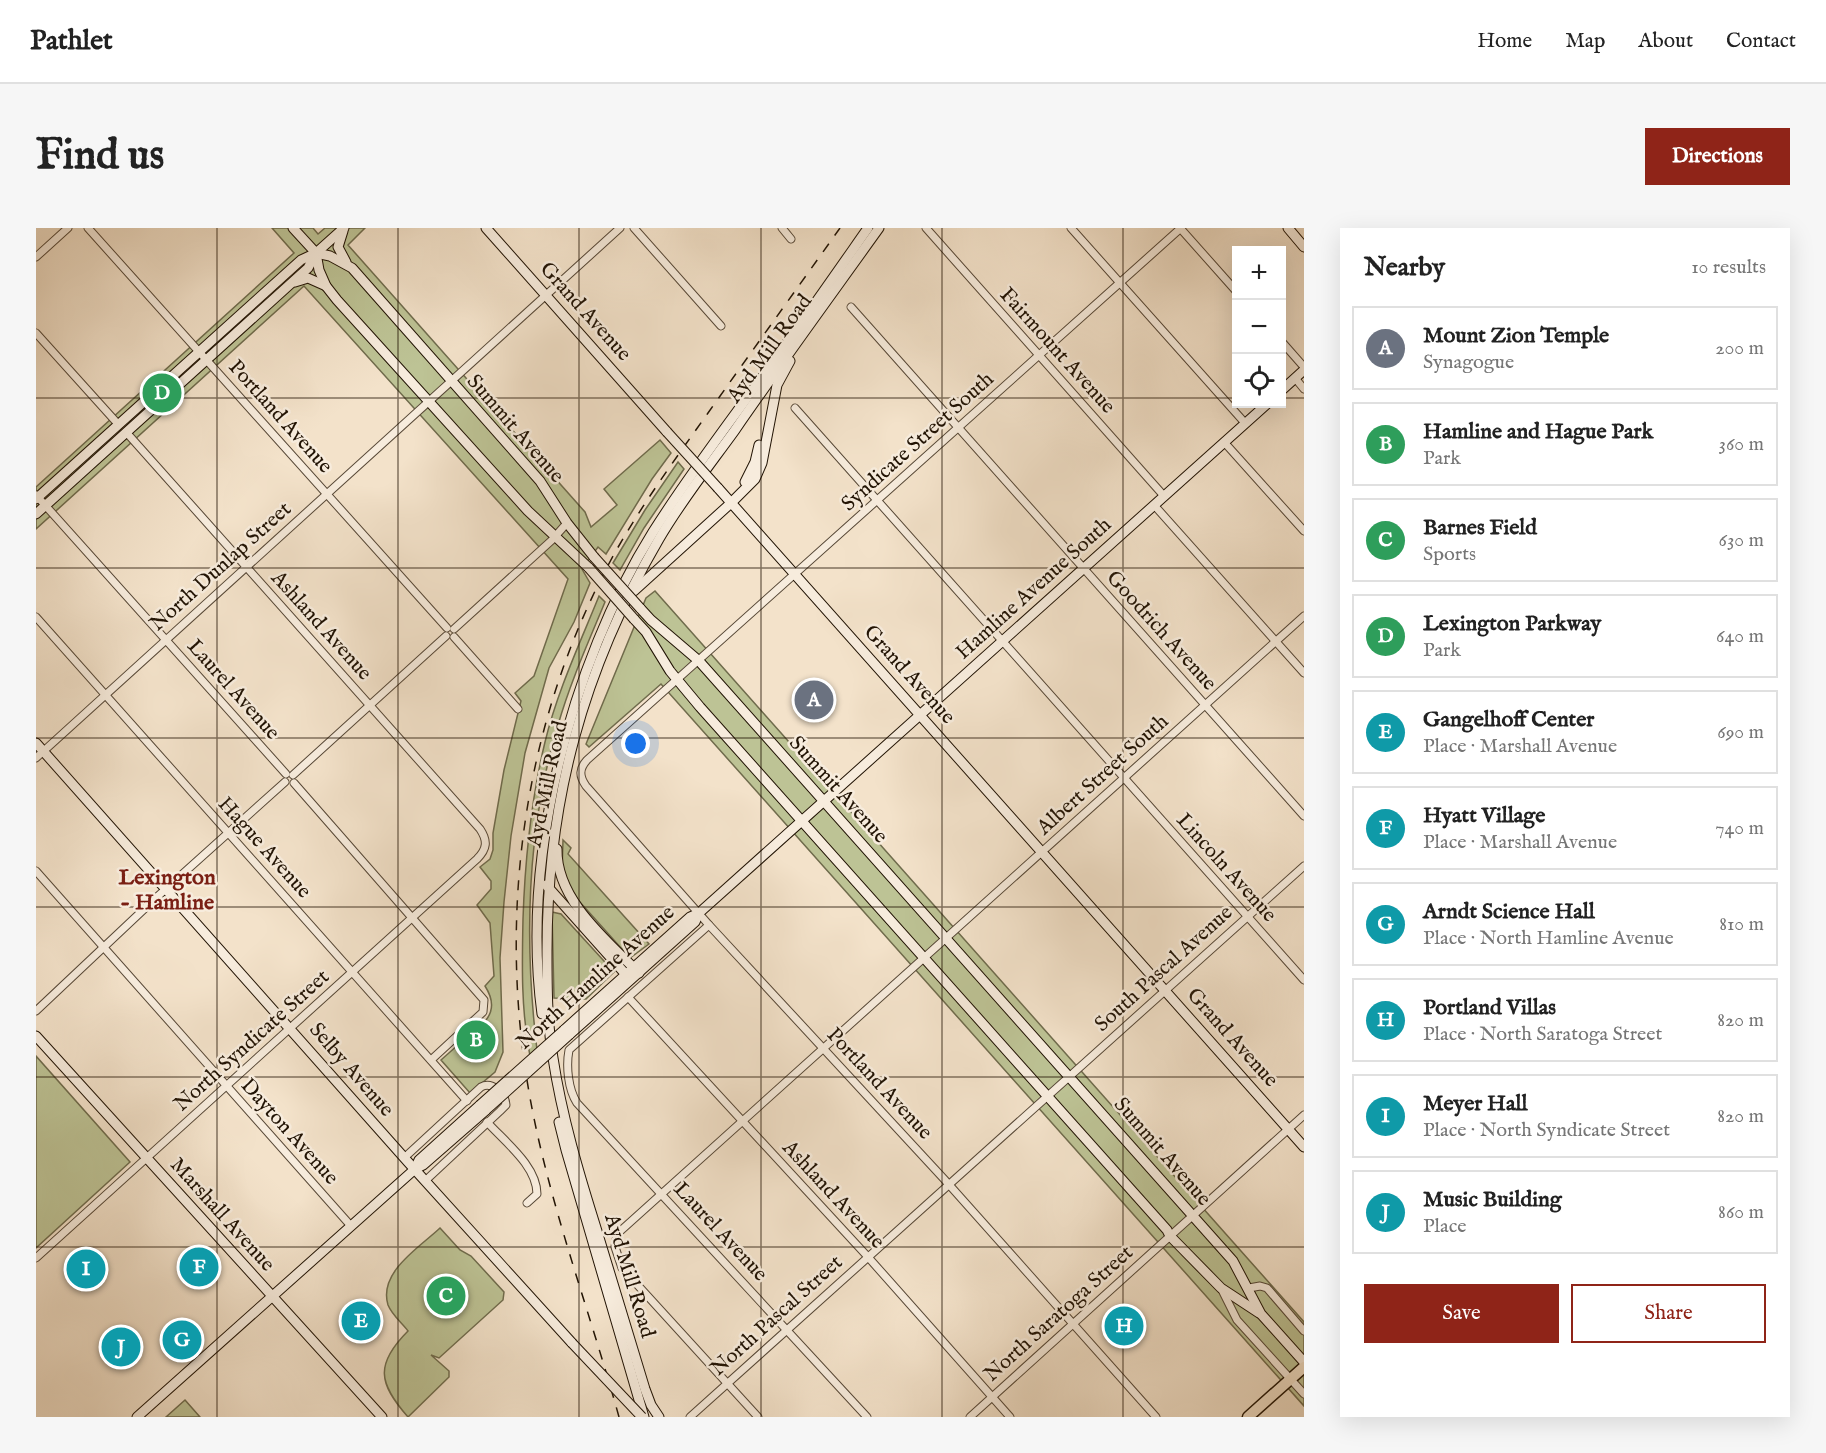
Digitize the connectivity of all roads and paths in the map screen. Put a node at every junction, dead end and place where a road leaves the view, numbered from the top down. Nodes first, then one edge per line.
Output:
1 (68, 228) edge
2 (88, 228) edge
3 (293, 228) edge
4 (344, 228) edge
5 (486, 228) edge
6 (620, 228) edge
7 (634, 228) edge
8 (782, 228) edge
9 (868, 228) edge
10 (879, 228) edge
11 (926, 228) edge
12 (1071, 228) edge
13 (1180, 228) edge
14 (1287, 228) edge
15 (791, 238) dead end
16 (1303, 244) edge
17 (316, 253) junction
18 (36, 257) edge
19 (352, 268) junction
20 (292, 283) junction
21 (1120, 283) junction
22 (326, 286) junction
23 (1232, 286) edge
24 (546, 295) junction
25 (851, 307) dead end
26 (721, 326) dead end
27 (805, 332) junction
28 (36, 333) edge
29 (1286, 348) edge
30 (199, 351) junction
31 (1039, 356) junction
32 (206, 359) junction
33 (1304, 369) edge
34 (1295, 378) junction
35 (450, 381) junction
36 (764, 382) junction
37 (1286, 386) edge
38 (1304, 389) edge
39 (428, 401) junction
40 (795, 408) dead end
41 (1262, 408) edge
42 (1245, 423) junction
43 (118, 424) junction
44 (958, 428) junction
45 (126, 432) junction
46 (1224, 442) junction
47 (326, 494) junction
48 (1164, 496) junction
49 (37, 497) edge
50 (730, 501) junction
51 (877, 501) junction
52 (45, 505) junction
53 (1154, 505) junction
54 (36, 514) edge
55 (567, 523) junction
56 (1304, 531) edge
57 (556, 536) junction
58 (246, 567) junction
59 (1083, 569) junction
60 (795, 575) junction
61 (628, 597) junction
62 (1304, 616) edge
63 (36, 617) edge
64 (450, 633) junction
65 (166, 640) junction
66 (1003, 641) junction
67 (1276, 641) junction
68 (699, 661) junction
69 (1304, 673) edge
70 (677, 680) junction
71 (105, 695) junction
72 (1205, 705) junction
73 (370, 706) junction
74 (518, 709) dead end
75 (920, 715) junction
76 (36, 743) edge
77 (40, 754) edge
78 (291, 777) junction
79 (1124, 778) junction
80 (560, 798) junction
81 (824, 801) junction
82 (1304, 816) edge
83 (802, 821) junction
84 (229, 833) junction
85 (486, 845) joint
86 (1042, 852) junction
87 (1304, 866) edge
88 (36, 871) edge
89 (545, 883) junction
90 (167, 889) junction
91 (579, 910) junction
92 (699, 914) junction
93 (1247, 916) junction
94 (412, 917) junction
95 (709, 925) junction
96 (946, 938) junction
97 (104, 946) junction
98 (923, 958) junction
99 (353, 971) junction
100 (632, 974) junction
101 (1304, 980) edge
102 (1165, 990) junction
103 (628, 997) junction
104 (36, 1011) edge
105 (290, 1028) junction
106 (36, 1036) edge
107 (823, 1048) junction
108 (431, 1060) junction
109 (1070, 1075) junction
110 (227, 1086) junction
111 (573, 1096) joint
112 (1047, 1097) junction
113 (467, 1101) junction
114 (1304, 1115) edge
115 (742, 1121) junction
116 (487, 1122) junction
117 (1288, 1129) junction
118 (1304, 1147) edge
119 (404, 1158) junction
120 (147, 1159) junction
121 (415, 1169) junction
122 (425, 1181) junction
123 (949, 1184) junction
124 (661, 1193) junction
125 (527, 1203) dead end
126 (1193, 1215) junction
127 (351, 1226) junction
128 (1170, 1236) junction
129 (868, 1257) junction
130 (36, 1258) edge
131 (1221, 1288) junction
132 (1249, 1288) junction
133 (272, 1297) junction
134 (1261, 1314) junction
135 (1074, 1324) junction
136 (787, 1330) junction
137 (1304, 1331) edge
138 (1304, 1362) edge
139 (1304, 1367) edge
140 (1291, 1379) junction
141 (727, 1383) junction
142 (1304, 1394) edge
143 (992, 1397) junction
144 (137, 1417) edge
145 (382, 1417) edge
146 (643, 1417) edge
147 (659, 1417) edge
148 (690, 1417) edge
149 (758, 1417) edge
150 (867, 1417) edge
151 (970, 1417) edge
152 (1010, 1417) edge
153 (1156, 1417) edge
154 (1248, 1417) edge

1 - 18 street
2 - 30 street, Portland Avenue
3 - 17 street, Summit Avenue
4 - 17 street
4 - 19 street
5 - 24 street, Grand Avenue
6 - 24 street, North Dunlap Street
7 - 26 street
8 - 15 street
9 - 36 street, Ayd Mill Road
10 - 27 street, Ayd Mill Road
11 - 31 street, Fairmount Avenue
12 - 21 street
13 - 21 street, Syndicate Street South
13 - 23 street
14 - 16 street
17 - 19 street, Summit Avenue
17 - 20 street
17 - 22 street, Summit Avenue
17 - 30 street
19 - 35 street, Summit Avenue
20 - 22 street
20 - 32 street
21 - 31 street, Syndicate Street South
21 - 42 street
22 - 39 street, Summit Avenue
24 - 35 street, North Dunlap Street
24 - 50 street, Grand Avenue, bridge
25 - 44 street, Goodrich Avenue
27 - 36 street, Ayd Mill Road
27 - 50 street
28 - 43 street
29 - 33 street
30 - 32 street, Portland Avenue
30 - 43 street
31 - 44 street, Syndicate Street South
31 - 48 street, Fairmount Avenue
32 - 45 street
32 - 47 street, Portland Avenue
33 - 34 street
34 - 37 street
34 - 38 street
35 - 39 street, North Dunlap Street
35 - 55 street, Summit Avenue
36 - 50 street
36 - 61 street, Ayd Mill Road
36 - 89 street, Ayd Mill Road
39 - 47 street, North Dunlap Street
39 - 57 street, Summit Avenue
40 - 51 street, Lincoln Avenue
41 - 42 street, Hamline Avenue South
42 - 46 street, Hamline Avenue South
43 - 49 street
44 - 51 street, Syndicate Street South
44 - 59 street, Goodrich Avenue
45 - 52 street
45 - 58 street, Ashland Avenue
46 - 48 street, Hamline Avenue South
46 - 56 street
47 - 58 street, North Dunlap Street
47 - 64 street, Portland Avenue
48 - 53 street, Hamline Avenue South
49 - 52 street, Laurel Avenue
50 - 60 street, Grand Avenue
50 - 61 street
51 - 60 street, Syndicate Street South
51 - 66 street, Lincoln Avenue
52 - 54 street
52 - 65 street, Laurel Avenue
53 - 59 street, Hamline Avenue South
53 - 67 street
55 - 57 street
55 - 68 street, Summit Avenue, bridge
57 - 64 street
57 - 70 street, Summit Avenue, bridge
58 - 65 street, North Dunlap Street
58 - 73 street, Ashland Avenue
59 - 66 street, Hamline Avenue South
59 - 72 street, Goodrich Avenue
60 - 68 street, Syndicate Street South
60 - 75 street, Grand Avenue
61 - 80 street, Ayd Mill Road
62 - 67 street, Albert Street South
63 - 71 street, Hague Avenue
64 - 73 street
64 - 74 street, Portland Avenue
65 - 71 street, North Dunlap Street
65 - 78 street, Laurel Avenue
66 - 75 street, Hamline Avenue South
66 - 79 street, Lincoln Avenue
67 - 69 street
67 - 72 street, Albert Street South
68 - 70 street, Syndicate Street South
68 - 81 street, Summit Avenue
70 - 83 street, Summit Avenue
70 - 92 street, Portland Avenue
71 - 77 street, North Dunlap Street
71 - 84 street, Hague Avenue
72 - 79 street, Albert Street South
72 - 82 street, Goodrich Avenue
73 - 78 street
73 - 85 street, Ashland Avenue
75 - 81 street, Hamline Avenue South
75 - 86 street, Grand Avenue
76 - 77 street, Selby Avenue
77 - 90 street, Selby Avenue
78 - 84 street
78 - 94 street, Laurel Avenue
79 - 86 street, Albert Street South
79 - 93 street, Lincoln Avenue
80 - 89 street, Ayd Mill Road
80 - 91 street
81 - 83 street, North Hamline Avenue
81 - 96 street, Summit Avenue
83 - 92 street, North Hamline Avenue
83 - 98 street, Summit Avenue
84 - 90 street
84 - 99 street, Hague Avenue
85 - 94 street, North Syndicate Street
86 - 96 street, Albert Street South
86 - 102 street, Grand Avenue
87 - 93 street, South Pascal Avenue
88 - 97 street, Dayton Avenue
89 - 91 street
89 - 100 street
89 - 146 street, Ayd Mill Road
89 - 147 street, Ayd Mill Road
90 - 97 street
90 - 105 street, Selby Avenue
91 - 100 street
92 - 95 street, Portland Avenue
92 - 100 street, North Hamline Avenue
93 - 101 street, Lincoln Avenue
93 - 102 street, South Pascal Avenue
94 - 99 street, North Syndicate Street
94 - 108 street, Laurel Avenue
95 - 103 street, North Hamline Avenue
95 - 107 street, Portland Avenue
96 - 98 street, Albert Street South
96 - 109 street, Summit Avenue
97 - 104 street
97 - 110 street, Dayton Avenue
98 - 107 street, Albert Street South
98 - 112 street, Summit Avenue
99 - 105 street, North Syndicate Street
99 - 108 street, Hague Avenue
100 - 121 street, North Hamline Avenue, bridge
102 - 109 street, South Pascal Avenue
102 - 117 street, Grand Avenue
103 - 111 street, North Hamline Avenue
103 - 115 street, Ashland Avenue
105 - 110 street, North Syndicate Street
105 - 119 street, Selby Avenue
106 - 120 street, Marshall Avenue
107 - 115 street, Albert Street South
107 - 123 street, Portland Avenue
108 - 113 street, Hague Avenue
109 - 112 street, South Pascal Avenue
109 - 126 street, Summit Avenue
110 - 120 street, North Syndicate Street
110 - 127 street, Dayton Avenue
111 - 124 street, Laurel Avenue
112 - 123 street, North Pascal Street
112 - 128 street, Summit Avenue
113 - 116 street
113 - 119 street
114 - 117 street, North Saratoga Street
115 - 124 street, Albert Street South
115 - 129 street, Ashland Avenue
116 - 122 street
116 - 125 street
117 - 118 street, Grand Avenue
117 - 126 street, North Saratoga Street
119 - 121 street, Selby Avenue
120 - 130 street, North Syndicate Street
120 - 133 street, Marshall Avenue
121 - 122 street, Selby Avenue
121 - 127 street, North Hamline Avenue
122 - 146 street, Selby Avenue, bridge
123 - 129 street, North Pascal Street
123 - 135 street, Portland Avenue
124 - 136 street, Laurel Avenue
124 - 141 street, Albert Street South
126 - 128 street, North Saratoga Street
126 - 132 street, Summit Avenue
127 - 133 street, North Hamline Avenue
128 - 131 street, Summit Avenue
128 - 135 street, North Saratoga Street
129 - 136 street, North Pascal Street
129 - 143 street, Ashland Avenue
131 - 134 street, Summit Avenue
131 - 140 street, Summit Avenue
132 - 134 street, Summit Avenue
132 - 137 street
133 - 144 street, North Hamline Avenue
133 - 145 street, Marshall Avenue
134 - 138 street, Summit Avenue
135 - 143 street, North Saratoga Street
135 - 153 street, Portland Avenue
136 - 141 street, North Pascal Street
136 - 150 street, Laurel Avenue
139 - 140 main road
140 - 142 street, Summit Avenue
140 - 154 main road
141 - 148 street, North Pascal Street
141 - 149 street
143 - 151 street, North Saratoga Street
143 - 152 street, Ashland Avenue

